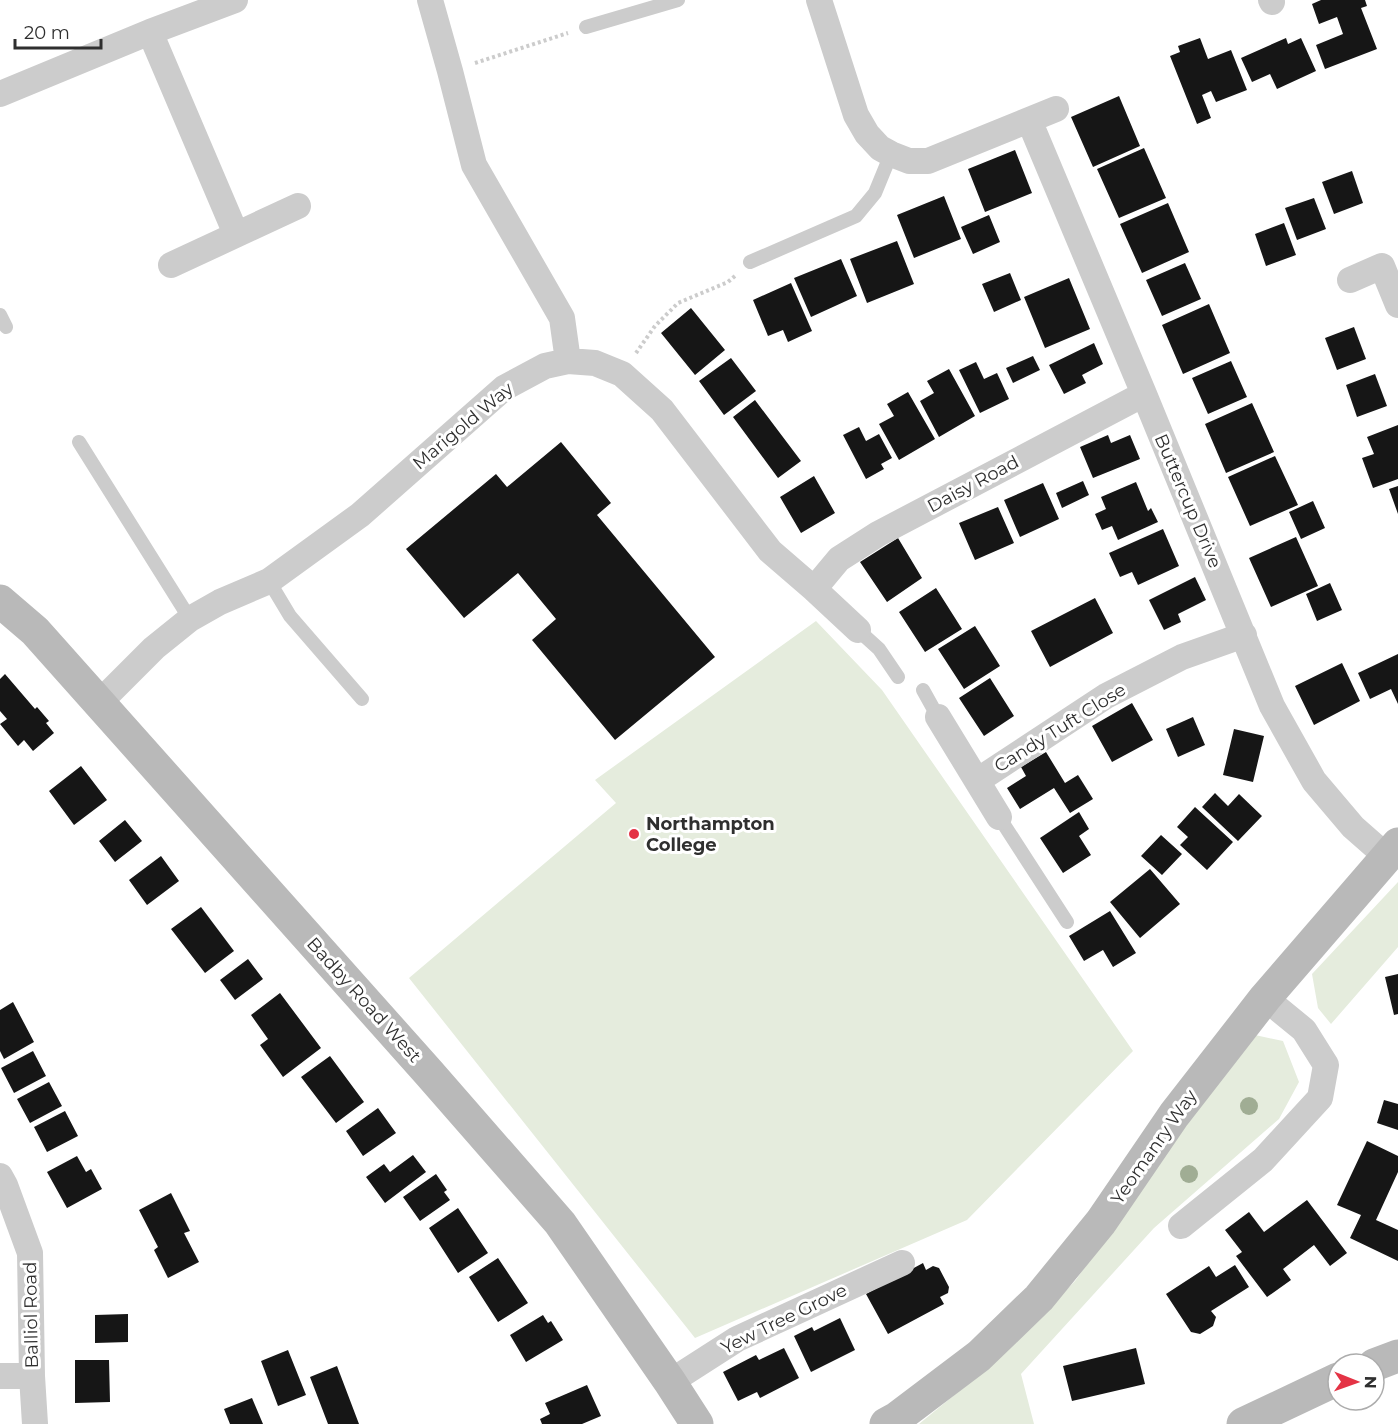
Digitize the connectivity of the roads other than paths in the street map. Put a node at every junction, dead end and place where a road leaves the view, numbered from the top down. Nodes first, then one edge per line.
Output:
1 (235, 0) edge
2 (430, 0) edge
3 (678, 0) edge
4 (819, 0) edge
5 (586, 27) road end
6 (150, 32) junction
7 (0, 94) edge
8 (1056, 110) dead end
9 (1029, 120) junction
10 (891, 154) junction
11 (298, 206) dead end
12 (236, 234) junction
13 (750, 262) road end
14 (171, 265) dead end
15 (1350, 280) dead end
16 (1398, 305) edge
17 (568, 361) junction
18 (1144, 394) junction
19 (79, 442) dead end
20 (269, 581) junction
21 (814, 590) junction
22 (0, 601) edge
23 (190, 619) junction
24 (858, 630) joint
25 (1244, 634) junction
26 (898, 676) dead end
27 (923, 690) dead end
28 (362, 699) dead end
29 (100, 702) junction
30 (938, 717) joint
31 (977, 781) junction
32 (999, 817) joint
33 (1392, 850) edge
34 (1067, 922) dead end
35 (1264, 998) junction
36 (0, 1176) edge
37 (1181, 1226) dead end
38 (902, 1263) dead end
39 (0, 1376) edge
40 (32, 1376) junction
41 (670, 1382) junction
42 (1326, 1385) edge
43 (35, 1424) edge
44 (697, 1424) edge
45 (886, 1424) edge
46 (1243, 1424) edge

1 - 6 street
2 - 17 street
3 - 5 lane
4 - 10 street
6 - 7 street
6 - 12 street
8 - 9 street
9 - 10 street
9 - 18 street, Buttercup Drive
10 - 13 lane
11 - 12 street
12 - 14 street
15 - 16 street
17 - 20 street, Marigold Way
17 - 21 street, Marigold Way
18 - 21 street, Daisy Road
18 - 25 street, Buttercup Drive
19 - 23 lane
20 - 23 street, Marigold Way
20 - 28 lane
21 - 24 street, Marigold Way
22 - 29 street, Badby Road West
23 - 29 street, Marigold Way
24 - 26 lane
25 - 31 street, Candy Tuft Close
25 - 33 street, Buttercup Drive
27 - 30 lane
29 - 41 street, Badby Road West
30 - 31 street, Candy Tuft Close
31 - 32 street, Candy Tuft Close
32 - 34 lane
33 - 35 street, Yeomanry Way
35 - 37 street
35 - 45 street, Yeomanry Way
36 - 40 street, Balliol Road
38 - 41 street, Yew Tree Grove
39 - 40 street
40 - 43 street, Balliol Road
41 - 44 street, Badby Road West
42 - 46 street

